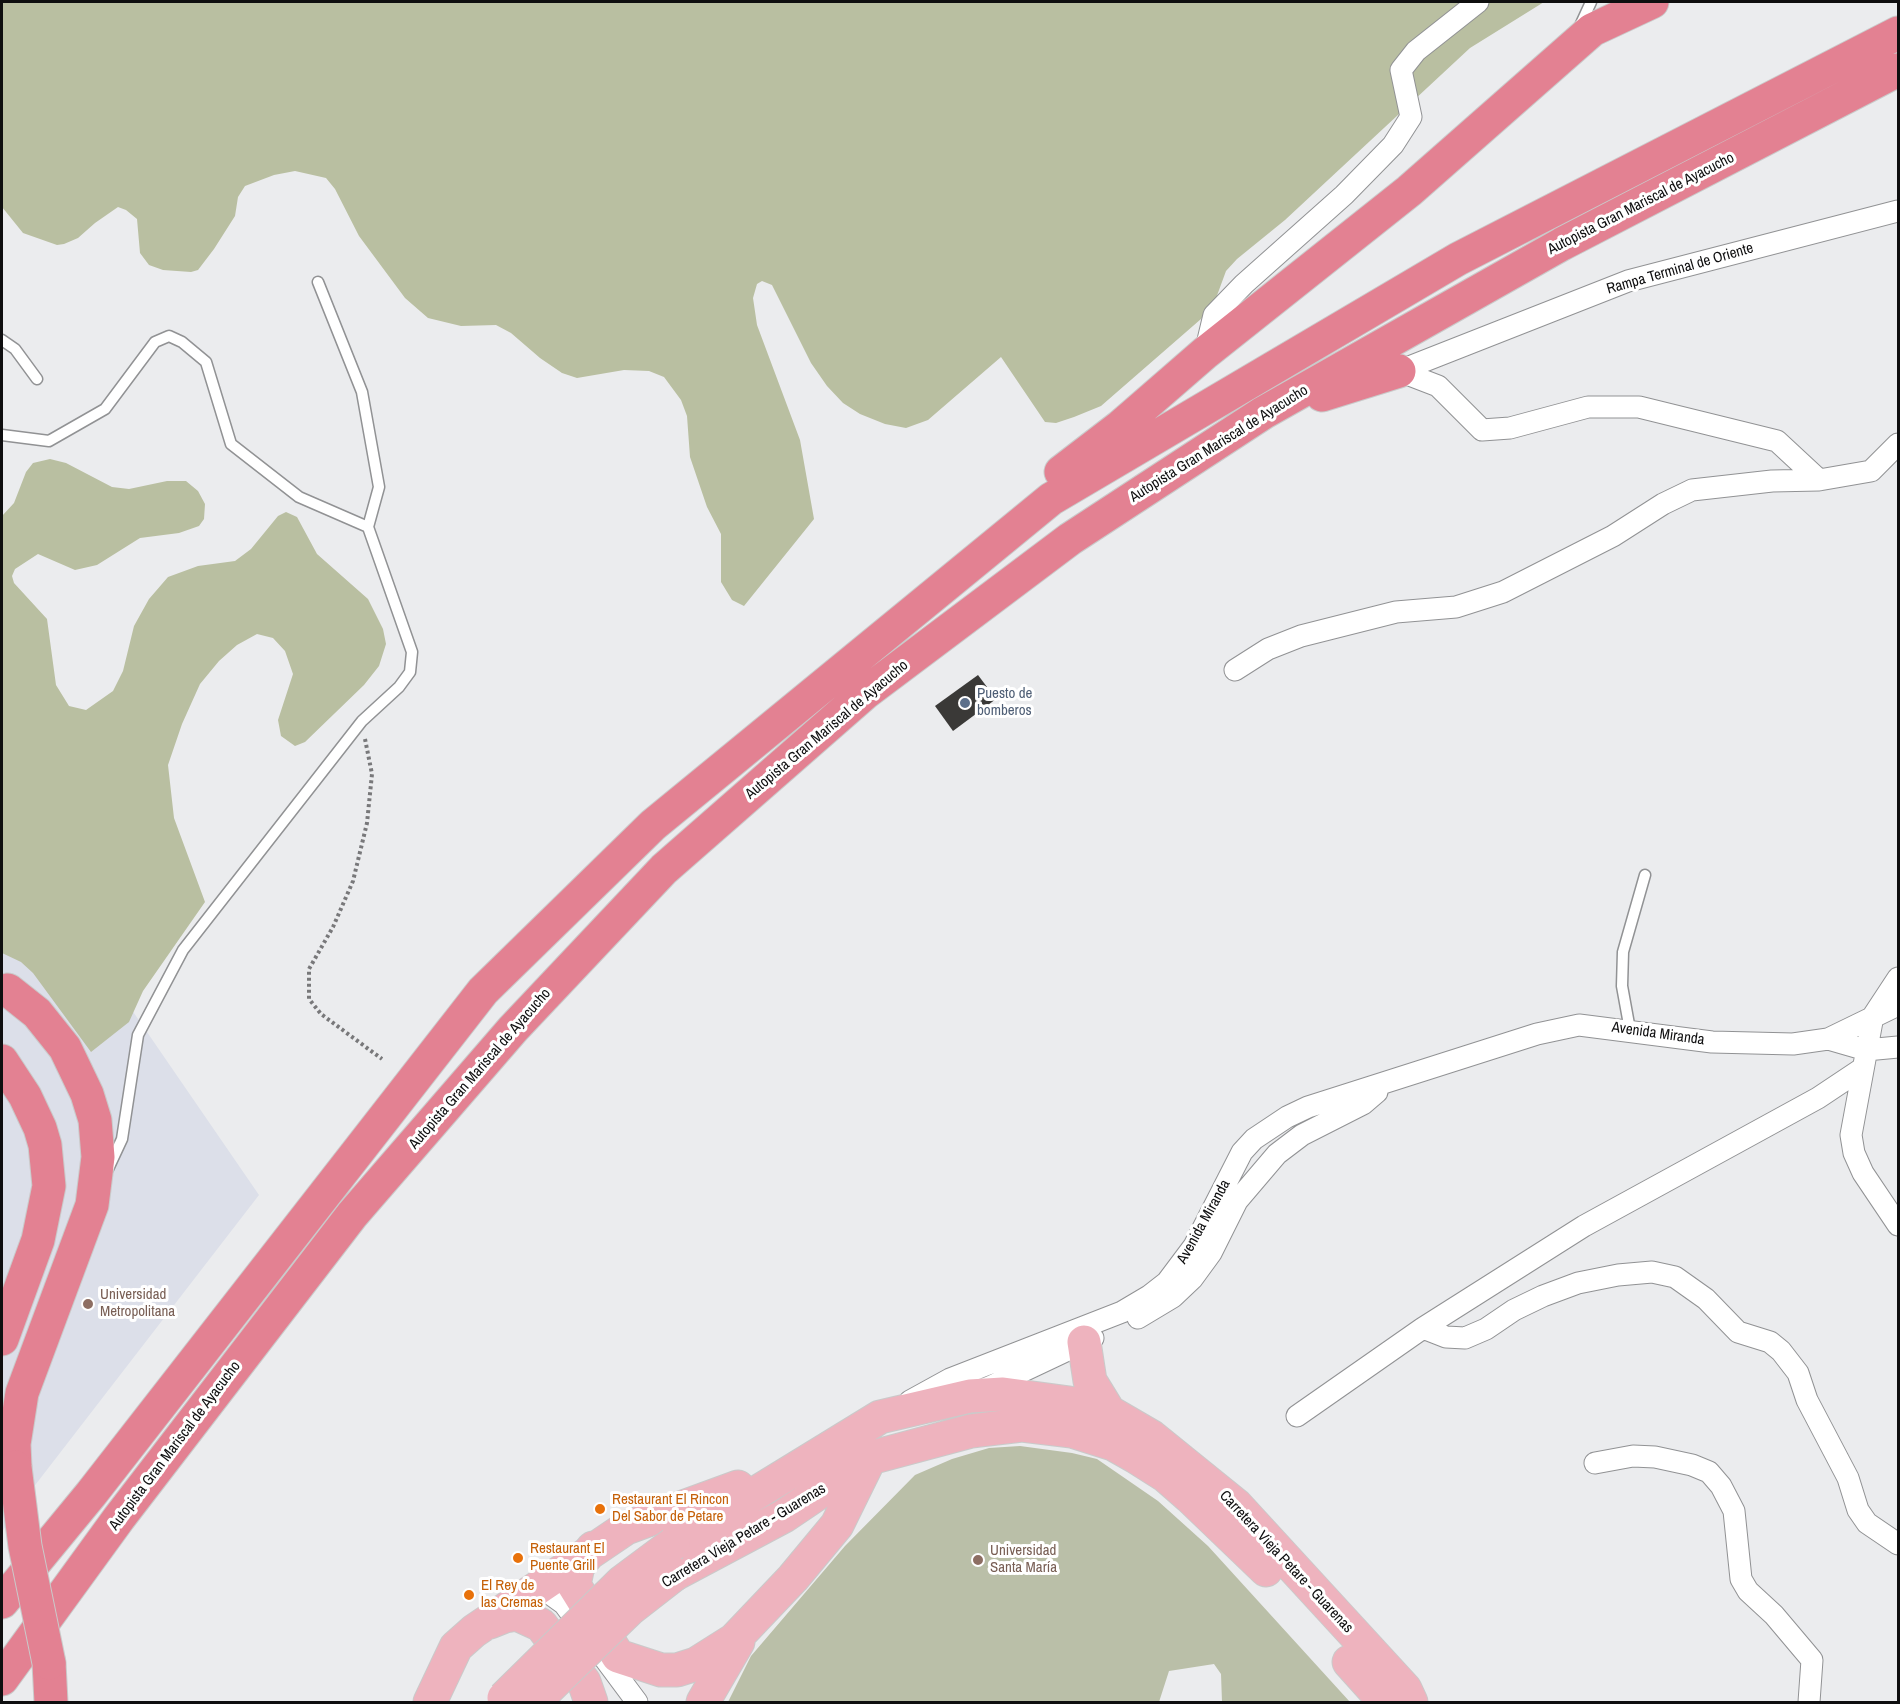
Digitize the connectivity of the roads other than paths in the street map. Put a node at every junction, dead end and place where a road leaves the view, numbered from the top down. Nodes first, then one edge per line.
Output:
1 (1478, 2) edge
2 (1591, 2) edge
3 (1652, 2) edge
4 (1899, 33) edge
5 (1557, 61) junction
6 (1899, 70) edge
7 (1899, 211) edge
8 (318, 282) dead end
9 (2, 340) edge
10 (1205, 353) junction
11 (1399, 371) junction
12 (37, 380) dead end
13 (1263, 413) junction
14 (2, 435) edge
15 (1899, 444) edge
16 (1819, 480) junction
17 (368, 527) junction
18 (947, 584) junction
19 (1234, 670) dead end
20 (1645, 875) dead end
21 (1899, 978) edge
22 (4, 988) edge
23 (1899, 1005) edge
24 (1873, 1016) junction
25 (1630, 1030) junction
26 (1828, 1039) junction
27 (1899, 1047) edge
28 (1864, 1059) junction
29 (2, 1061) edge
30 (1389, 1082) junction
31 (92, 1205) junction
32 (1899, 1225) edge
33 (1424, 1328) junction
34 (2, 1339) edge
35 (1084, 1342) junction
36 (970, 1396) junction
37 (1109, 1412) junction
38 (1298, 1416) dead end
39 (880, 1417) junction
40 (870, 1458) junction
41 (813, 1459) junction
42 (1595, 1463) dead end
43 (1899, 1544) edge
44 (593, 1548) junction
45 (674, 1559) junction
46 (545, 1600) junction
47 (2, 1602) edge
48 (751, 1623) junction
49 (474, 1631) junction
50 (2, 1679) edge
51 (513, 1701) edge
52 (51, 1702) edge
53 (430, 1702) edge
54 (591, 1702) edge
55 (637, 1702) edge
56 (703, 1702) edge
57 (1385, 1702) edge
58 (1412, 1702) edge
59 (1809, 1702) edge

1 - 10 street
2 - 5 lane
3 - 5 highway
4 - 18 highway
5 - 10 highway
6 - 13 highway, Autopista Gran Mariscal de Ayacucho
7 - 11 street, Rampa Terminal de Oriente
8 - 17 lane
9 - 12 lane
10 - 18 highway
11 - 13 highway
11 - 16 street
13 - 50 highway, Autopista Gran Mariscal de Ayacucho
14 - 17 lane
15 - 16 street
16 - 19 street
17 - 31 lane
18 - 47 highway
20 - 25 lane
21 - 24 street
22 - 31 highway
23 - 24 street, Avenida Miranda
24 - 26 street, Avenida Miranda
24 - 28 street
25 - 26 street, Avenida Miranda
25 - 30 street, Avenida Miranda
26 - 28 street, Avenida Miranda
27 - 28 street, Avenida Miranda
28 - 32 street
28 - 33 street
29 - 34 highway
30 - 35 street, Avenida Miranda
30 - 39 street, Avenida Miranda
31 - 52 highway, bridge
33 - 38 street
33 - 43 street
35 - 36 street, Avenida Miranda
35 - 37 main road
36 - 37 main road, Carretera Vieja Petare - Guarenas
36 - 39 main road, Carretera Vieja Petare - Guarenas
36 - 40 main road
37 - 58 main road, Carretera Vieja Petare - Guarenas
39 - 41 main road, Carretera Vieja Petare - Guarenas
40 - 45 main road, Carretera Vieja Petare - Guarenas
40 - 48 main road
40 - 57 main road, Carretera Vieja Petare - Guarenas
41 - 44 main road
41 - 45 main road, Carretera Vieja Petare - Guarenas
42 - 59 street
44 - 46 main road
44 - 48 main road
45 - 51 main road, Carretera Vieja Petare - Guarenas, bridge
46 - 49 main road
46 - 55 street
48 - 56 main road
49 - 53 main road
49 - 54 main road

